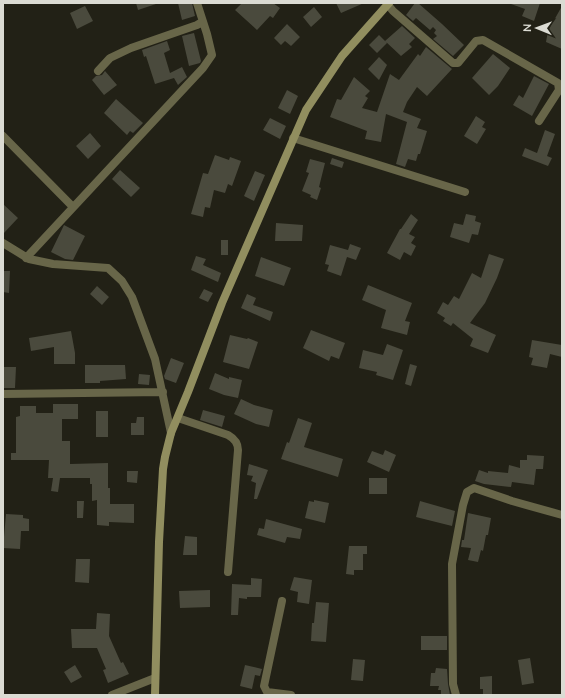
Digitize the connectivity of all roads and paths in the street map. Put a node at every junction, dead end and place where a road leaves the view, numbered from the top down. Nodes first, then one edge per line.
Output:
1 (197, 3) edge
2 (389, 4) edge
3 (202, 22) junction
4 (98, 71) dead end
5 (539, 121) dead end
6 (3, 136) edge
7 (293, 138) junction
8 (465, 192) dead end
9 (73, 207) junction
10 (3, 243) edge
11 (26, 258) junction
12 (163, 392) junction
13 (3, 394) edge
14 (178, 418) junction
15 (171, 433) junction
16 (562, 515) edge
17 (228, 572) dead end
18 (282, 601) dead end
19 (155, 678) junction
20 (112, 695) edge
21 (155, 695) edge
22 (291, 695) edge
23 (456, 695) edge

1 - 3 street
2 - 5 street
2 - 7 street
3 - 4 street
3 - 9 street
6 - 9 street
7 - 8 street
7 - 14 street
9 - 11 street
10 - 11 street
11 - 12 street
12 - 13 street
12 - 15 street
14 - 15 street
14 - 17 street
15 - 19 street
16 - 23 street
18 - 22 street
19 - 20 street
19 - 21 street

